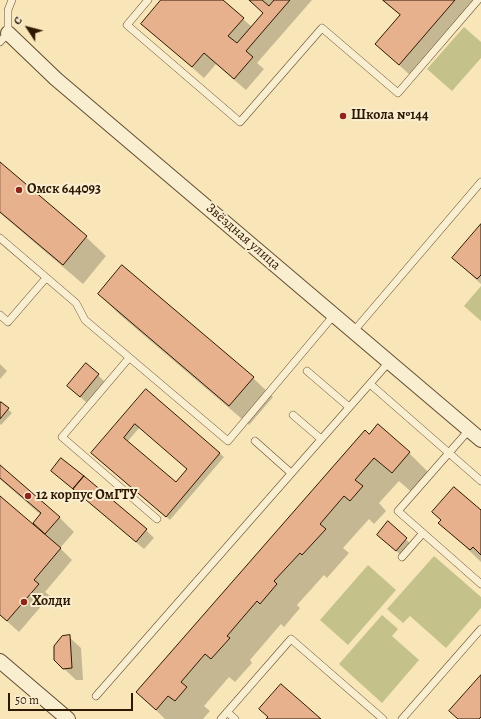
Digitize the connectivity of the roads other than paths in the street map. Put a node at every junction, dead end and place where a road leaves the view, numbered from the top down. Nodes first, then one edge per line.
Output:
1 (12, 0) edge
2 (148, 0) edge
3 (478, 0) edge
4 (4, 37) edge
5 (481, 182) edge
6 (0, 238) edge
7 (46, 278) junction
8 (0, 315) edge
9 (334, 315) junction
10 (353, 332) junction
11 (129, 358) junction
12 (389, 362) junction
13 (307, 371) dead end
14 (370, 384) junction
15 (349, 407) junction
16 (293, 415) dead end
17 (469, 430) junction
18 (321, 439) junction
19 (481, 440) edge
20 (256, 441) dead end
21 (448, 453) junction
22 (292, 473) junction
23 (481, 481) edge
24 (157, 519) dead end
25 (423, 533) junction
26 (402, 557) dead end
27 (481, 584) edge
28 (481, 629) edge
29 (0, 662) edge
30 (96, 696) dead end
31 (227, 712) junction
32 (68, 719) edge
33 (221, 719) edge
34 (234, 719) edge
35 (383, 719) edge
36 (402, 719) edge

1 - 4 lane
2 - 3 lane
4 - 9 street, Звёздная улица
5 - 10 lane
6 - 7 lane
7 - 8 lane
7 - 11 lane
9 - 10 street, Звёздная улица
9 - 11 lane
10 - 12 street, Звёздная улица
11 - 24 lane
12 - 14 lane
12 - 17 street, Звёздная улица
13 - 15 lane
14 - 15 lane
14 - 21 lane
15 - 18 lane
16 - 18 lane
17 - 19 street, Звёздная улица
17 - 21 lane
18 - 22 lane
20 - 22 lane
21 - 23 lane
21 - 25 lane
22 - 30 lane
25 - 26 lane
25 - 27 lane
28 - 36 lane
29 - 32 street
31 - 33 lane
31 - 34 lane
31 - 35 lane

